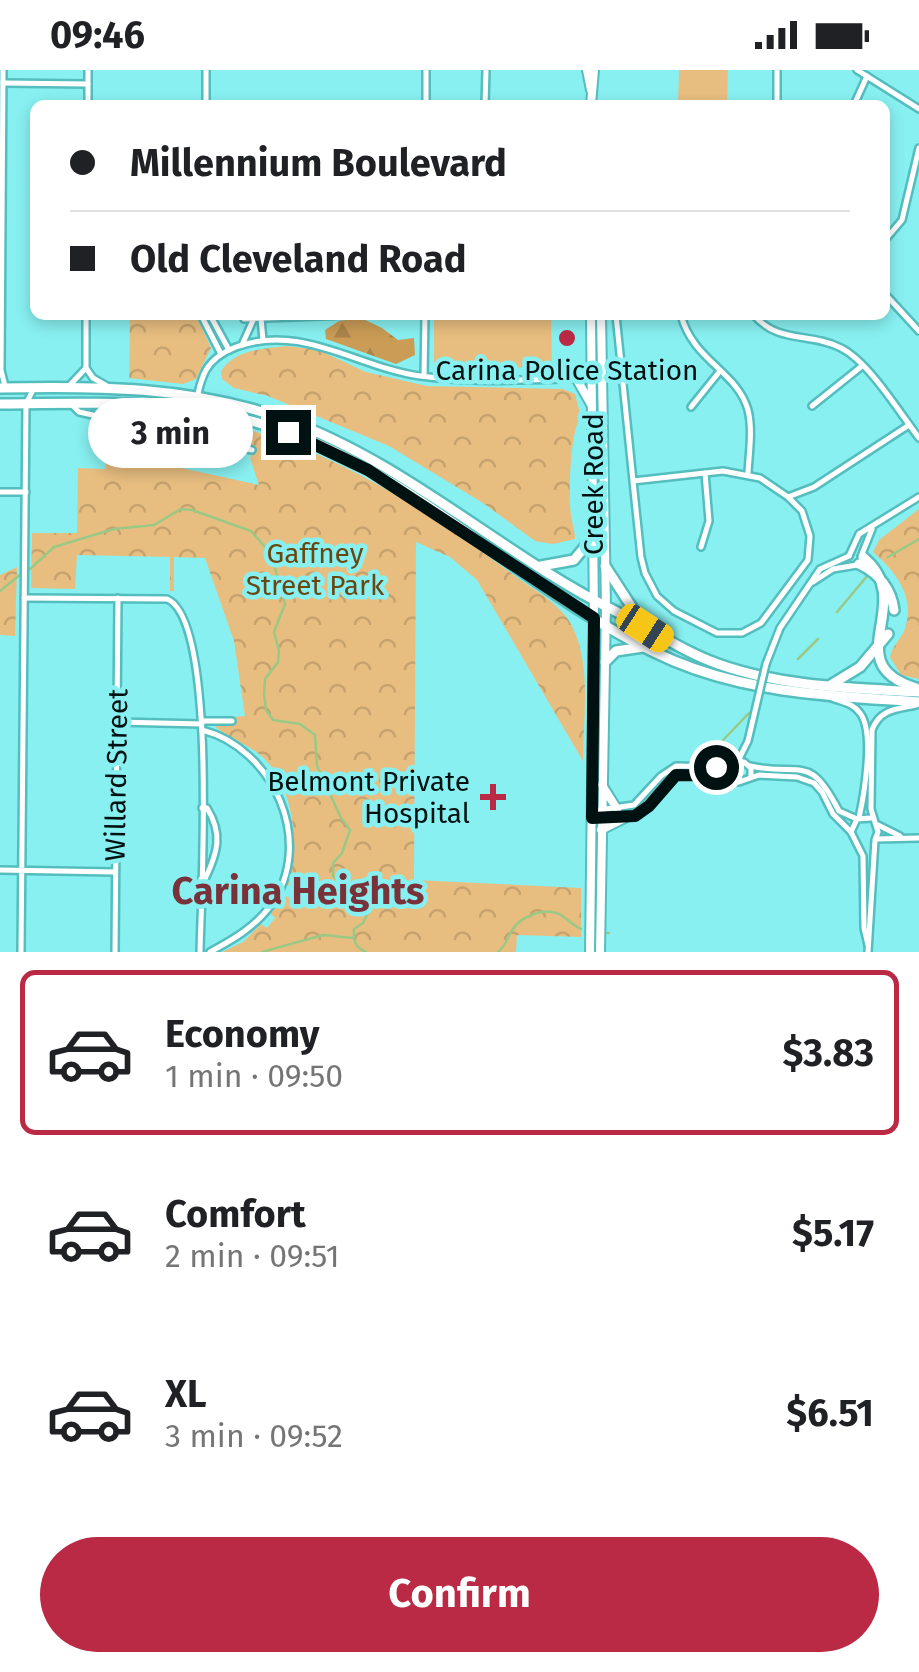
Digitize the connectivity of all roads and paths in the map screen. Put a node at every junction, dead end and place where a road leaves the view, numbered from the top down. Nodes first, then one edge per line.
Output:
1 (3, 70) edge
2 (88, 70) edge
3 (206, 70) edge
4 (426, 70) edge
5 (486, 70) edge
6 (590, 70) edge
7 (777, 70) edge
8 (857, 70) edge
9 (867, 76) junction
10 (3, 83) junction
11 (88, 84) junction
12 (88, 100) edge
13 (206, 100) edge
14 (426, 100) edge
15 (486, 100) edge
16 (591, 100) edge
17 (777, 100) edge
18 (856, 100) edge
19 (919, 109) edge
20 (919, 148) edge
21 (1, 187) edge
22 (908, 195) junction
23 (919, 197) edge
24 (890, 234) edge
25 (890, 299) edge
26 (86, 320) edge
27 (204, 320) edge
28 (213, 320) edge
29 (257, 320) edge
30 (258, 320) edge
31 (425, 320) edge
32 (591, 320) edge
33 (601, 320) edge
34 (617, 320) edge
35 (683, 320) edge
36 (760, 320) edge
37 (919, 331) edge
38 (263, 340) junction
39 (242, 345) junction
40 (229, 350) junction
41 (221, 354) junction
42 (862, 366) junction
43 (86, 368) junction
44 (0, 371) edge
45 (720, 371) junction
46 (424, 376) junction
47 (576, 378) junction
48 (592, 378) junction
49 (602, 378) junction
50 (107, 386) junction
51 (68, 387) junction
52 (6, 388) edge
53 (34, 388) junction
54 (198, 396) junction
55 (71, 403) junction
56 (0, 404) edge
57 (26, 404) junction
58 (592, 406) junction
59 (812, 406) dead end
60 (692, 407) dead end
61 (196, 409) junction
62 (909, 426) junction
63 (192, 436) junction
64 (919, 438) edge
65 (252, 450) dead end
66 (705, 473) junction
67 (748, 474) junction
68 (633, 481) junction
69 (0, 492) edge
70 (26, 492) junction
71 (788, 497) junction
72 (919, 498) edge
73 (874, 526) junction
74 (593, 537) junction
75 (702, 547) dead end
76 (851, 554) junction
77 (859, 560) junction
78 (541, 566) junction
79 (605, 566) junction
80 (810, 584) junction
81 (24, 598) junction
82 (118, 598) junction
83 (593, 599) junction
84 (606, 607) junction
85 (594, 618) junction
86 (605, 625) junction
87 (645, 628) junction
88 (646, 647) junction
89 (605, 662) junction
90 (919, 690) edge
91 (828, 692) junction
92 (919, 703) edge
93 (232, 721) dead end
94 (117, 722) junction
95 (202, 725) junction
96 (748, 742) junction
97 (736, 763) junction
98 (749, 764) junction
99 (719, 770) junction
100 (732, 776) junction
101 (751, 776) junction
102 (602, 785) junction
103 (202, 808) junction
104 (617, 809) junction
105 (596, 814) junction
106 (625, 818) junction
107 (858, 818) junction
108 (872, 818) junction
109 (878, 825) junction
110 (601, 830) junction
111 (851, 832) junction
112 (902, 838) junction
113 (919, 838) edge
114 (875, 839) junction
115 (856, 842) junction
116 (0, 870) edge
117 (22, 871) junction
118 (115, 872) junction
119 (201, 879) junction
120 (595, 939) junction
121 (868, 948) edge
122 (21, 952) edge
123 (114, 952) edge
124 (200, 952) edge
125 (210, 952) edge
126 (590, 952) edge
127 (600, 952) edge

1 - 10 street
2 - 11 street
3 - 13 street
4 - 14 street
5 - 15 street
6 - 16 main road
7 - 17 street
8 - 9 street
9 - 18 street
9 - 19 street
10 - 11 street
10 - 21 street
11 - 12 street
20 - 22 street
21 - 44 street
22 - 23 street
22 - 24 street
25 - 37 street
26 - 43 street
27 - 41 street
28 - 40 street
29 - 39 street
30 - 38 street
31 - 46 street
32 - 48 main road, Creek Road
33 - 49 main road, Creek Road
34 - 68 street
35 - 45 street
36 - 42 street
38 - 39 street
38 - 46 street
39 - 40 street
40 - 41 street
41 - 54 street
42 - 59 street
42 - 62 street
43 - 50 street
43 - 51 street
44 - 52 street
45 - 60 street
45 - 67 street
46 - 47 street
47 - 48 street
47 - 58 main road
48 - 49 street
48 - 58 main road, Creek Road
49 - 79 main road, Creek Road
50 - 51 highway
50 - 54 highway
51 - 53 highway
52 - 53 highway
52 - 57 street
53 - 57 street
54 - 61 street
54 - 78 highway
55 - 57 highway
55 - 61 highway
55 - 63 street
56 - 57 highway
57 - 70 street
58 - 74 main road, Creek Road
61 - 63 street
61 - 85 highway
62 - 64 street
62 - 71 street
63 - 65 street
66 - 67 street
66 - 68 street
66 - 75 street
67 - 71 street
68 - 71 street
69 - 70 street
70 - 81 street
72 - 73 street
73 - 76 street
73 - 77 street
74 - 78 highway
74 - 83 main road, Creek Road
76 - 77 street
76 - 77 street
76 - 80 street
77 - 80 street
77 - 90 highway
77 - 91 highway
78 - 83 highway
79 - 84 main road, Creek Road
79 - 87 highway
80 - 96 street, bridge
81 - 82 street
81 - 117 street
82 - 94 street, Willard Street
82 - 95 street
83 - 84 highway
83 - 85 main road, Creek Road
84 - 86 main road, Creek Road
84 - 87 highway
85 - 86 highway
85 - 105 main road, Creek Road
86 - 88 highway
86 - 89 main road, Creek Road
87 - 91 highway
88 - 89 highway
88 - 91 highway
89 - 102 main road, Creek Road
90 - 91 highway
91 - 92 highway
91 - 107 street
92 - 108 street
93 - 95 street
94 - 95 street
94 - 118 street, Willard Street
95 - 103 street
95 - 125 street
96 - 97 street
96 - 98 street
97 - 98 street
97 - 99 street
97 - 100 street
98 - 101 street
98 - 107 street
99 - 100 street
99 - 104 street
99 - 106 street
100 - 101 street
101 - 111 street
102 - 104 main road
102 - 105 main road, Creek Road
103 - 119 street
103 - 119 street
104 - 105 street
105 - 106 street
105 - 110 main road, Creek Road
105 - 120 main road, Creek Road
106 - 110 main road
107 - 108 street
107 - 111 street
108 - 109 street
109 - 112 street
109 - 114 street
110 - 120 main road, Creek Road
111 - 115 street
112 - 113 street
112 - 114 street
114 - 115 street
114 - 121 street
115 - 121 street
116 - 117 street
117 - 118 street
117 - 122 street
118 - 123 street, Willard Street
119 - 124 street
120 - 126 main road, Creek Road
120 - 127 main road, Creek Road

